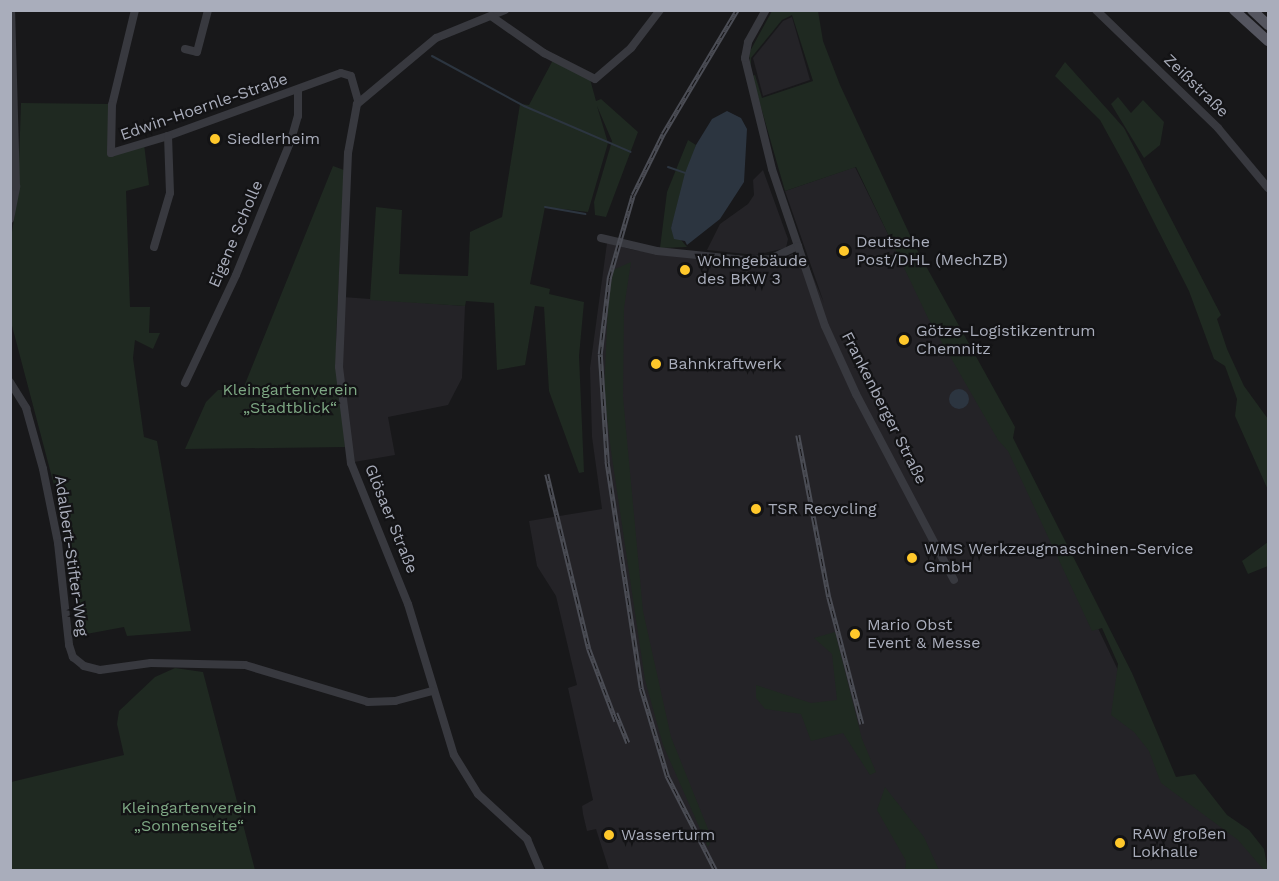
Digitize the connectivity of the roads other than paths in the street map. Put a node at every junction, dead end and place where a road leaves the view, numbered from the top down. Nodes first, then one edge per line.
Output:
1 (11, 10) edge
2 (135, 10) edge
3 (208, 10) edge
4 (505, 10) edge
5 (660, 10) edge
6 (766, 10) edge
7 (1096, 10) edge
8 (1234, 10) edge
9 (1252, 10) edge
10 (491, 16) junction
11 (1269, 25) edge
12 (1269, 41) edge
13 (185, 49) dead end
14 (298, 90) junction
15 (358, 101) junction
16 (168, 136) junction
17 (1269, 188) edge
18 (10, 219) edge
19 (601, 238) dead end
20 (798, 246) junction
21 (154, 247) dead end
22 (10, 382) edge
23 (185, 383) dead end
24 (954, 580) dead end
25 (433, 691) junction
26 (540, 870) edge

1 - 18 street
2 - 16 street, Edwin-Hoernle-Straße
3 - 13 street
4 - 10 street
5 - 10 street
6 - 20 street, Frankenberger Straße
7 - 17 street, Zeißstraße
8 - 12 main road
9 - 11 main road
10 - 15 street
14 - 15 street, Edwin-Hoernle-Straße
14 - 16 street, Edwin-Hoernle-Straße
14 - 23 street, Eigene Scholle
15 - 25 street, Glösaer Straße
16 - 21 street
19 - 20 street
20 - 24 street, Frankenberger Straße
22 - 25 street, Adalbert-Stifter-Weg
25 - 26 street, Glösaer Straße

